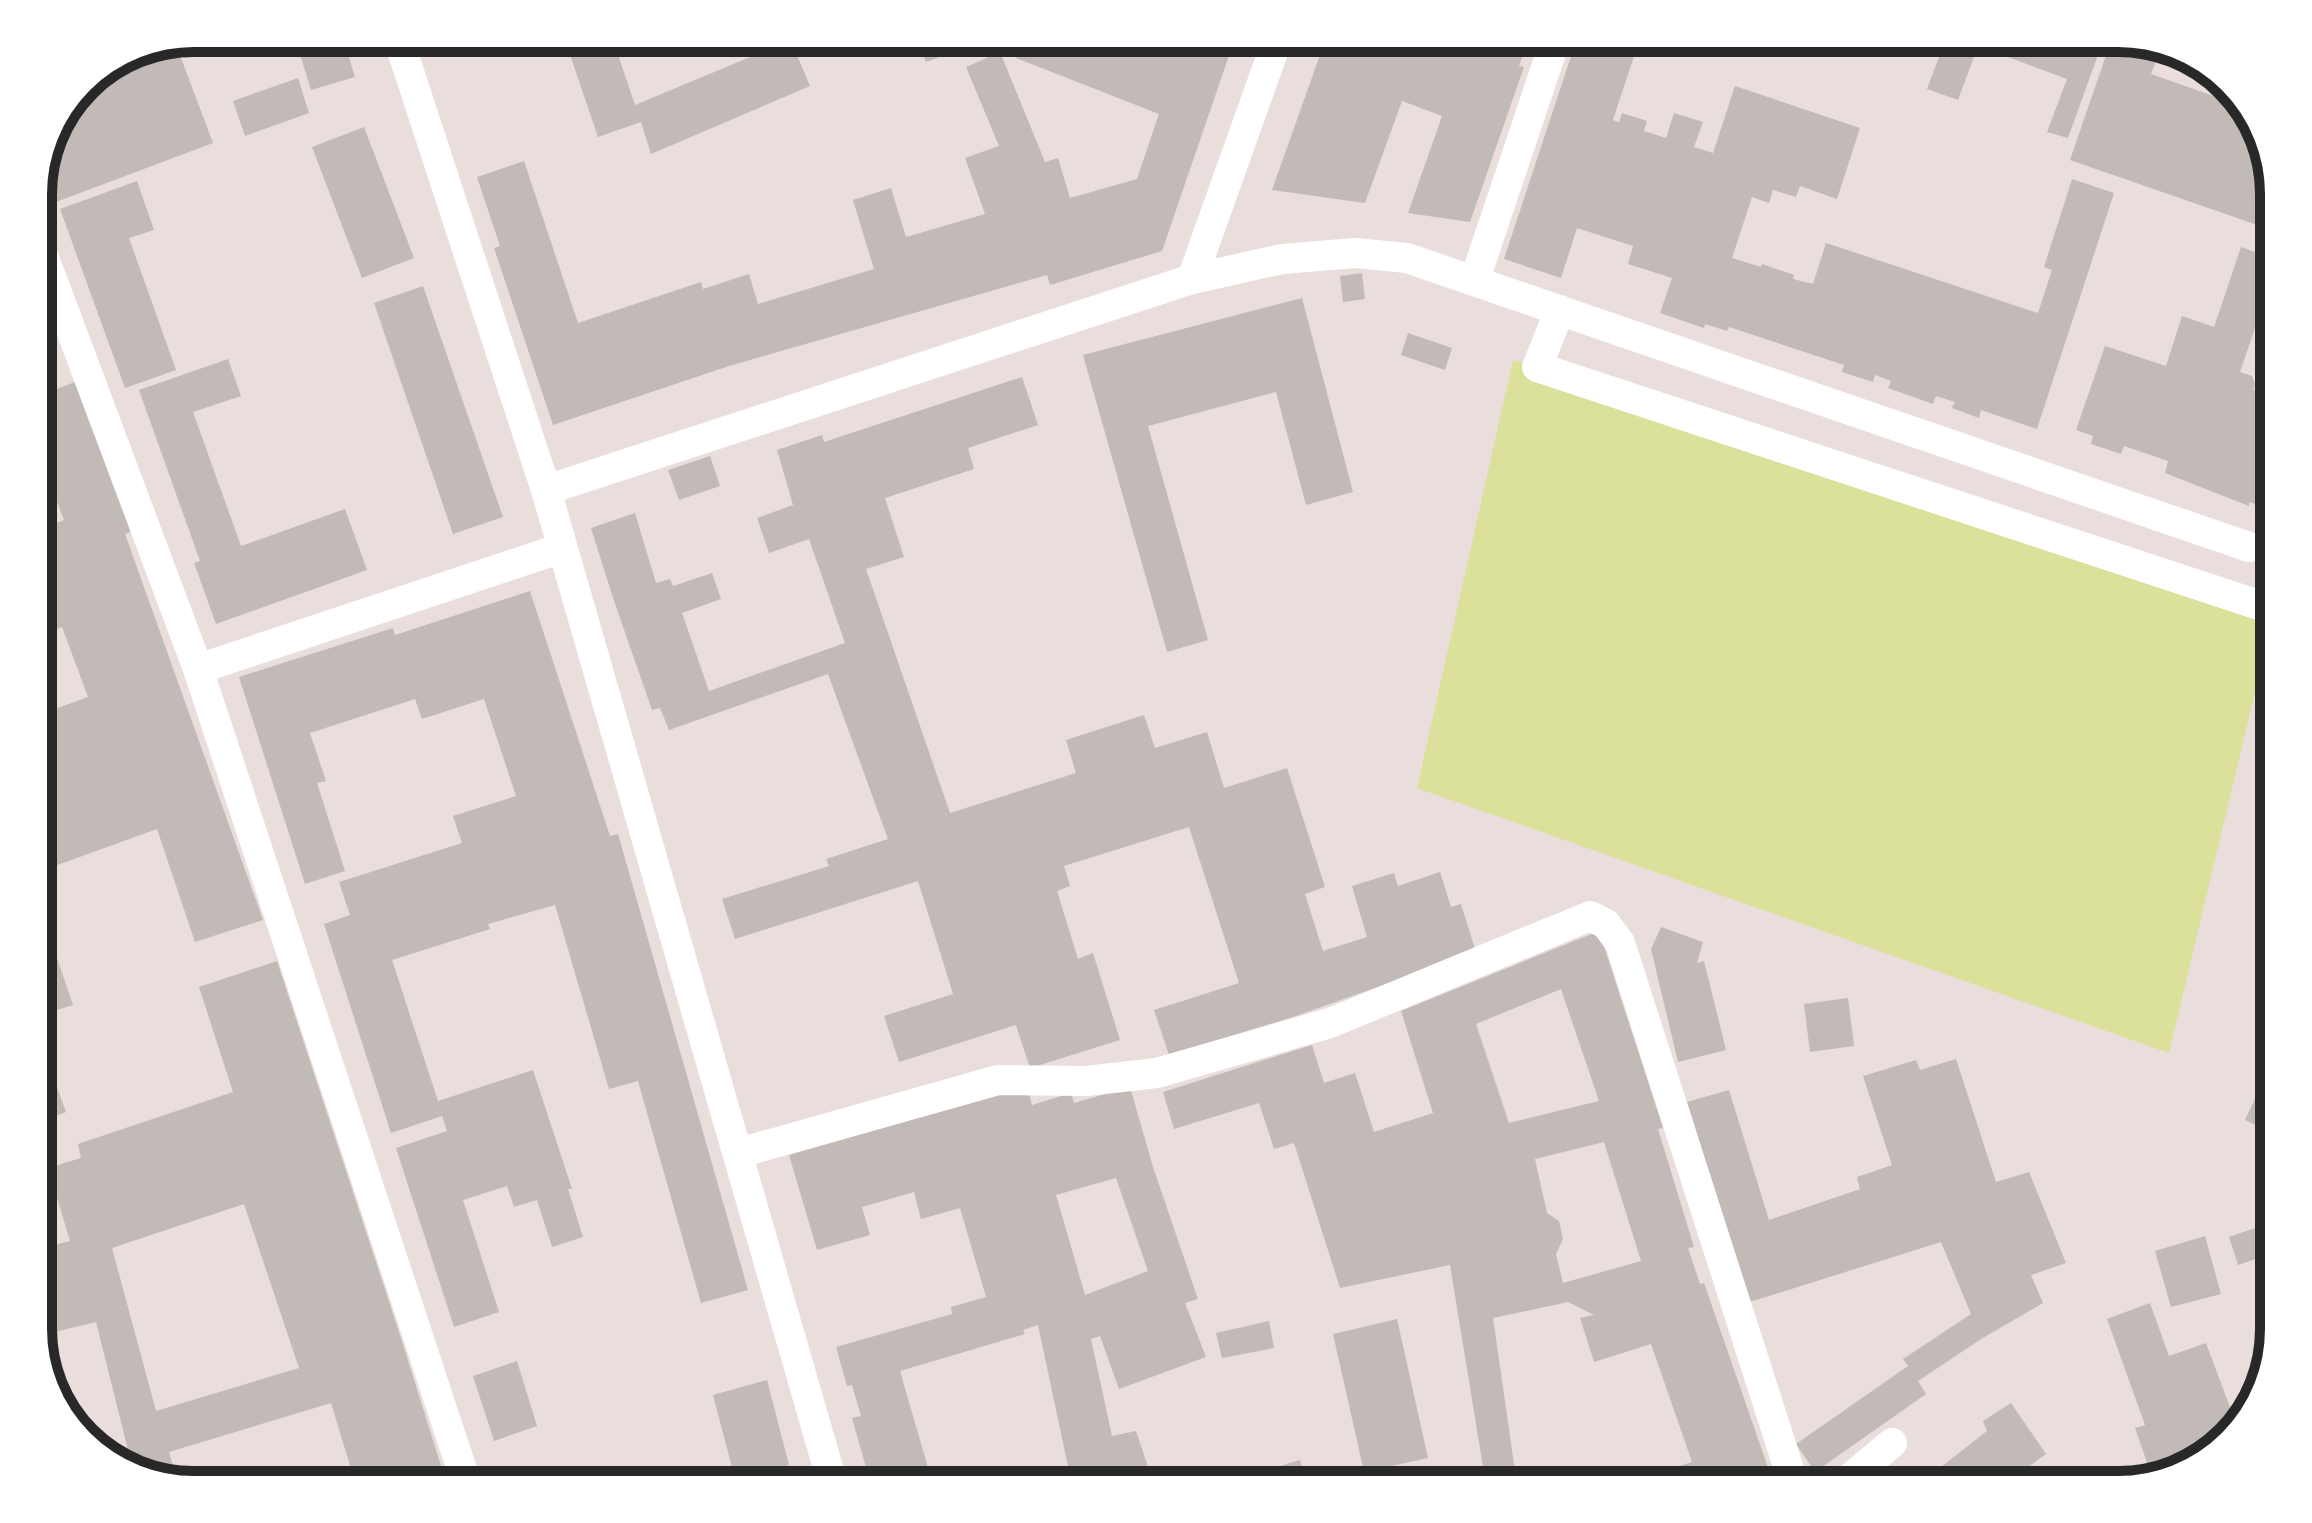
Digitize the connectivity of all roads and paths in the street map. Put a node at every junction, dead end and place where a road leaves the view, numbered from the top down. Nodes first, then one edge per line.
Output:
1 (403, 52) edge
2 (1273, 52) edge
3 (1551, 52) edge
4 (52, 279) edge
5 (1192, 279) junction
6 (1475, 279) junction
7 (1560, 310) junction
8 (546, 490) junction
9 (2249, 547) dead end
10 (562, 548) junction
11 (2260, 605) edge
12 (198, 669) junction
13 (739, 1153) junction
14 (1892, 1443) dead end
15 (462, 1471) edge
16 (829, 1471) edge
17 (1790, 1471) edge
18 (1859, 1471) edge

1 - 8 lane
2 - 5 lane
3 - 6 lane
4 - 12 lane
5 - 6 lane
5 - 8 lane
6 - 7 lane
7 - 9 lane
7 - 11 lane
8 - 10 lane
10 - 12 lane
10 - 13 lane
12 - 15 lane
13 - 16 lane
13 - 17 lane
14 - 18 lane

